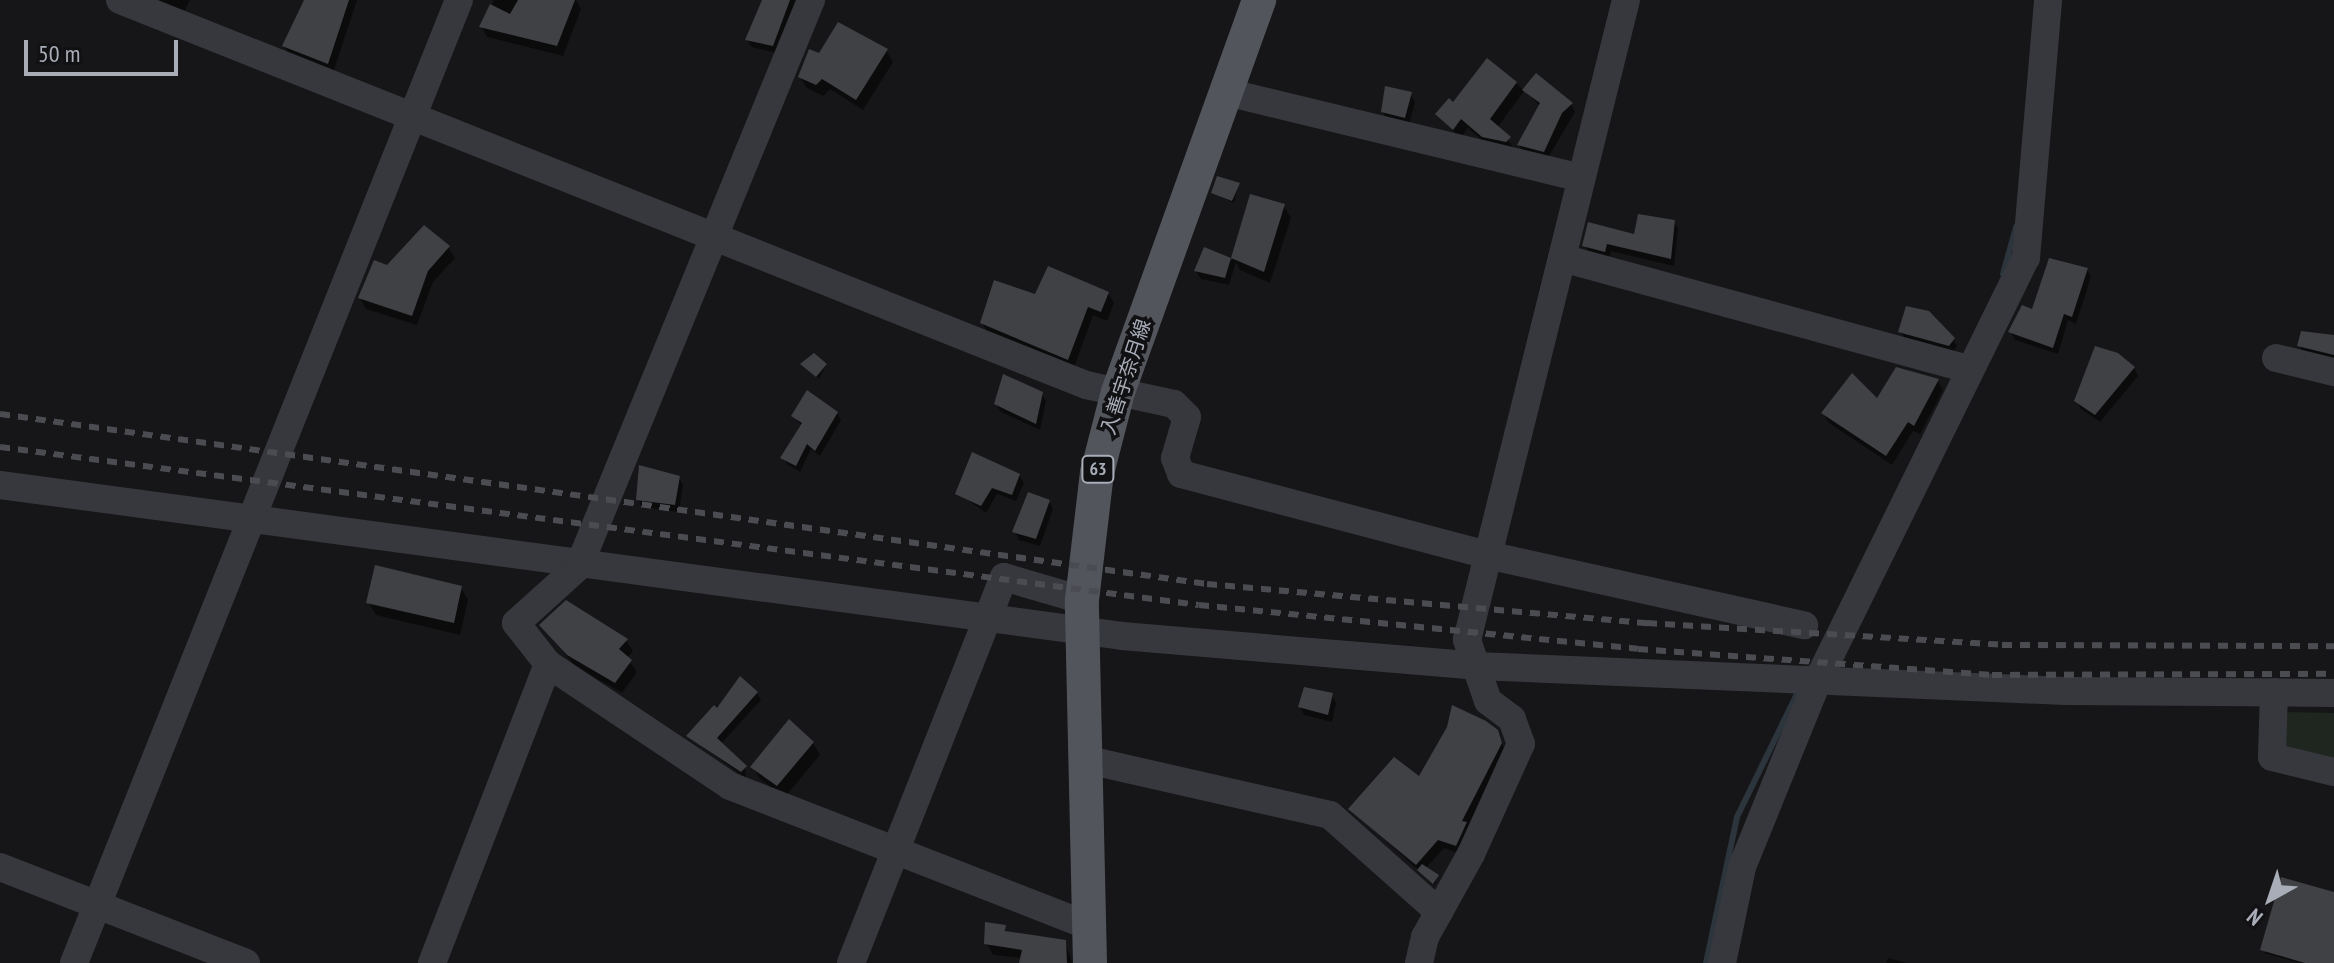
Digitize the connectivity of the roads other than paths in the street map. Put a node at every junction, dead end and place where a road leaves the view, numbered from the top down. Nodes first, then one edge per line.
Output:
1 (120, 0) edge
2 (459, 0) edge
3 (811, 0) edge
4 (1259, 0) edge
5 (1626, 0) edge
6 (2048, 0) edge
7 (1226, 92) junction
8 (412, 115) junction
9 (1581, 178) junction
10 (716, 234) junction
11 (1562, 258) junction
12 (2276, 358) dead end
13 (1968, 369) junction
14 (2334, 372) edge
15 (1118, 392) junction
16 (0, 485) edge
17 (251, 521) junction
18 (1487, 555) junction
19 (579, 566) junction
20 (990, 616) junction
21 (1083, 616) junction
22 (1804, 625) dead end
23 (548, 664) junction
24 (1477, 666) junction
25 (1817, 682) junction
26 (2274, 692) junction
27 (2334, 693) edge
28 (1088, 760) junction
29 (2334, 772) edge
30 (896, 849) junction
31 (0, 867) edge
32 (98, 905) junction
33 (1439, 912) junction
34 (1089, 926) junction
35 (74, 963) edge
36 (246, 963) edge
37 (432, 963) edge
38 (851, 963) edge
39 (1090, 963) edge
40 (1419, 963) edge
41 (1722, 963) edge

1 - 8 street
2 - 8 street
3 - 10 street
4 - 7 main road, 入善宇奈月線 / 63
5 - 9 street
6 - 13 street
7 - 9 street
7 - 15 main road, 入善宇奈月線 / 63
8 - 10 street
8 - 17 street
9 - 11 street
10 - 15 street
10 - 19 street
11 - 13 street
11 - 18 street
12 - 14 street
13 - 25 street
15 - 18 street
15 - 21 main road, 入善宇奈月線 / 63
16 - 17 street
17 - 19 street
17 - 32 street
18 - 22 street
18 - 24 street
19 - 20 street
19 - 23 street
20 - 21 street
20 - 21 street
20 - 30 street
21 - 24 street
21 - 28 main road, 入善宇奈月線 / 63
23 - 30 street
23 - 37 street
24 - 25 street
24 - 33 street
25 - 26 street
25 - 41 street
26 - 27 street
26 - 29 street
28 - 33 street
28 - 34 main road, 入善宇奈月線 / 63
30 - 34 street
30 - 38 street
31 - 32 street
32 - 35 street
32 - 36 street
33 - 40 street
34 - 39 main road, 入善宇奈月線 / 63

